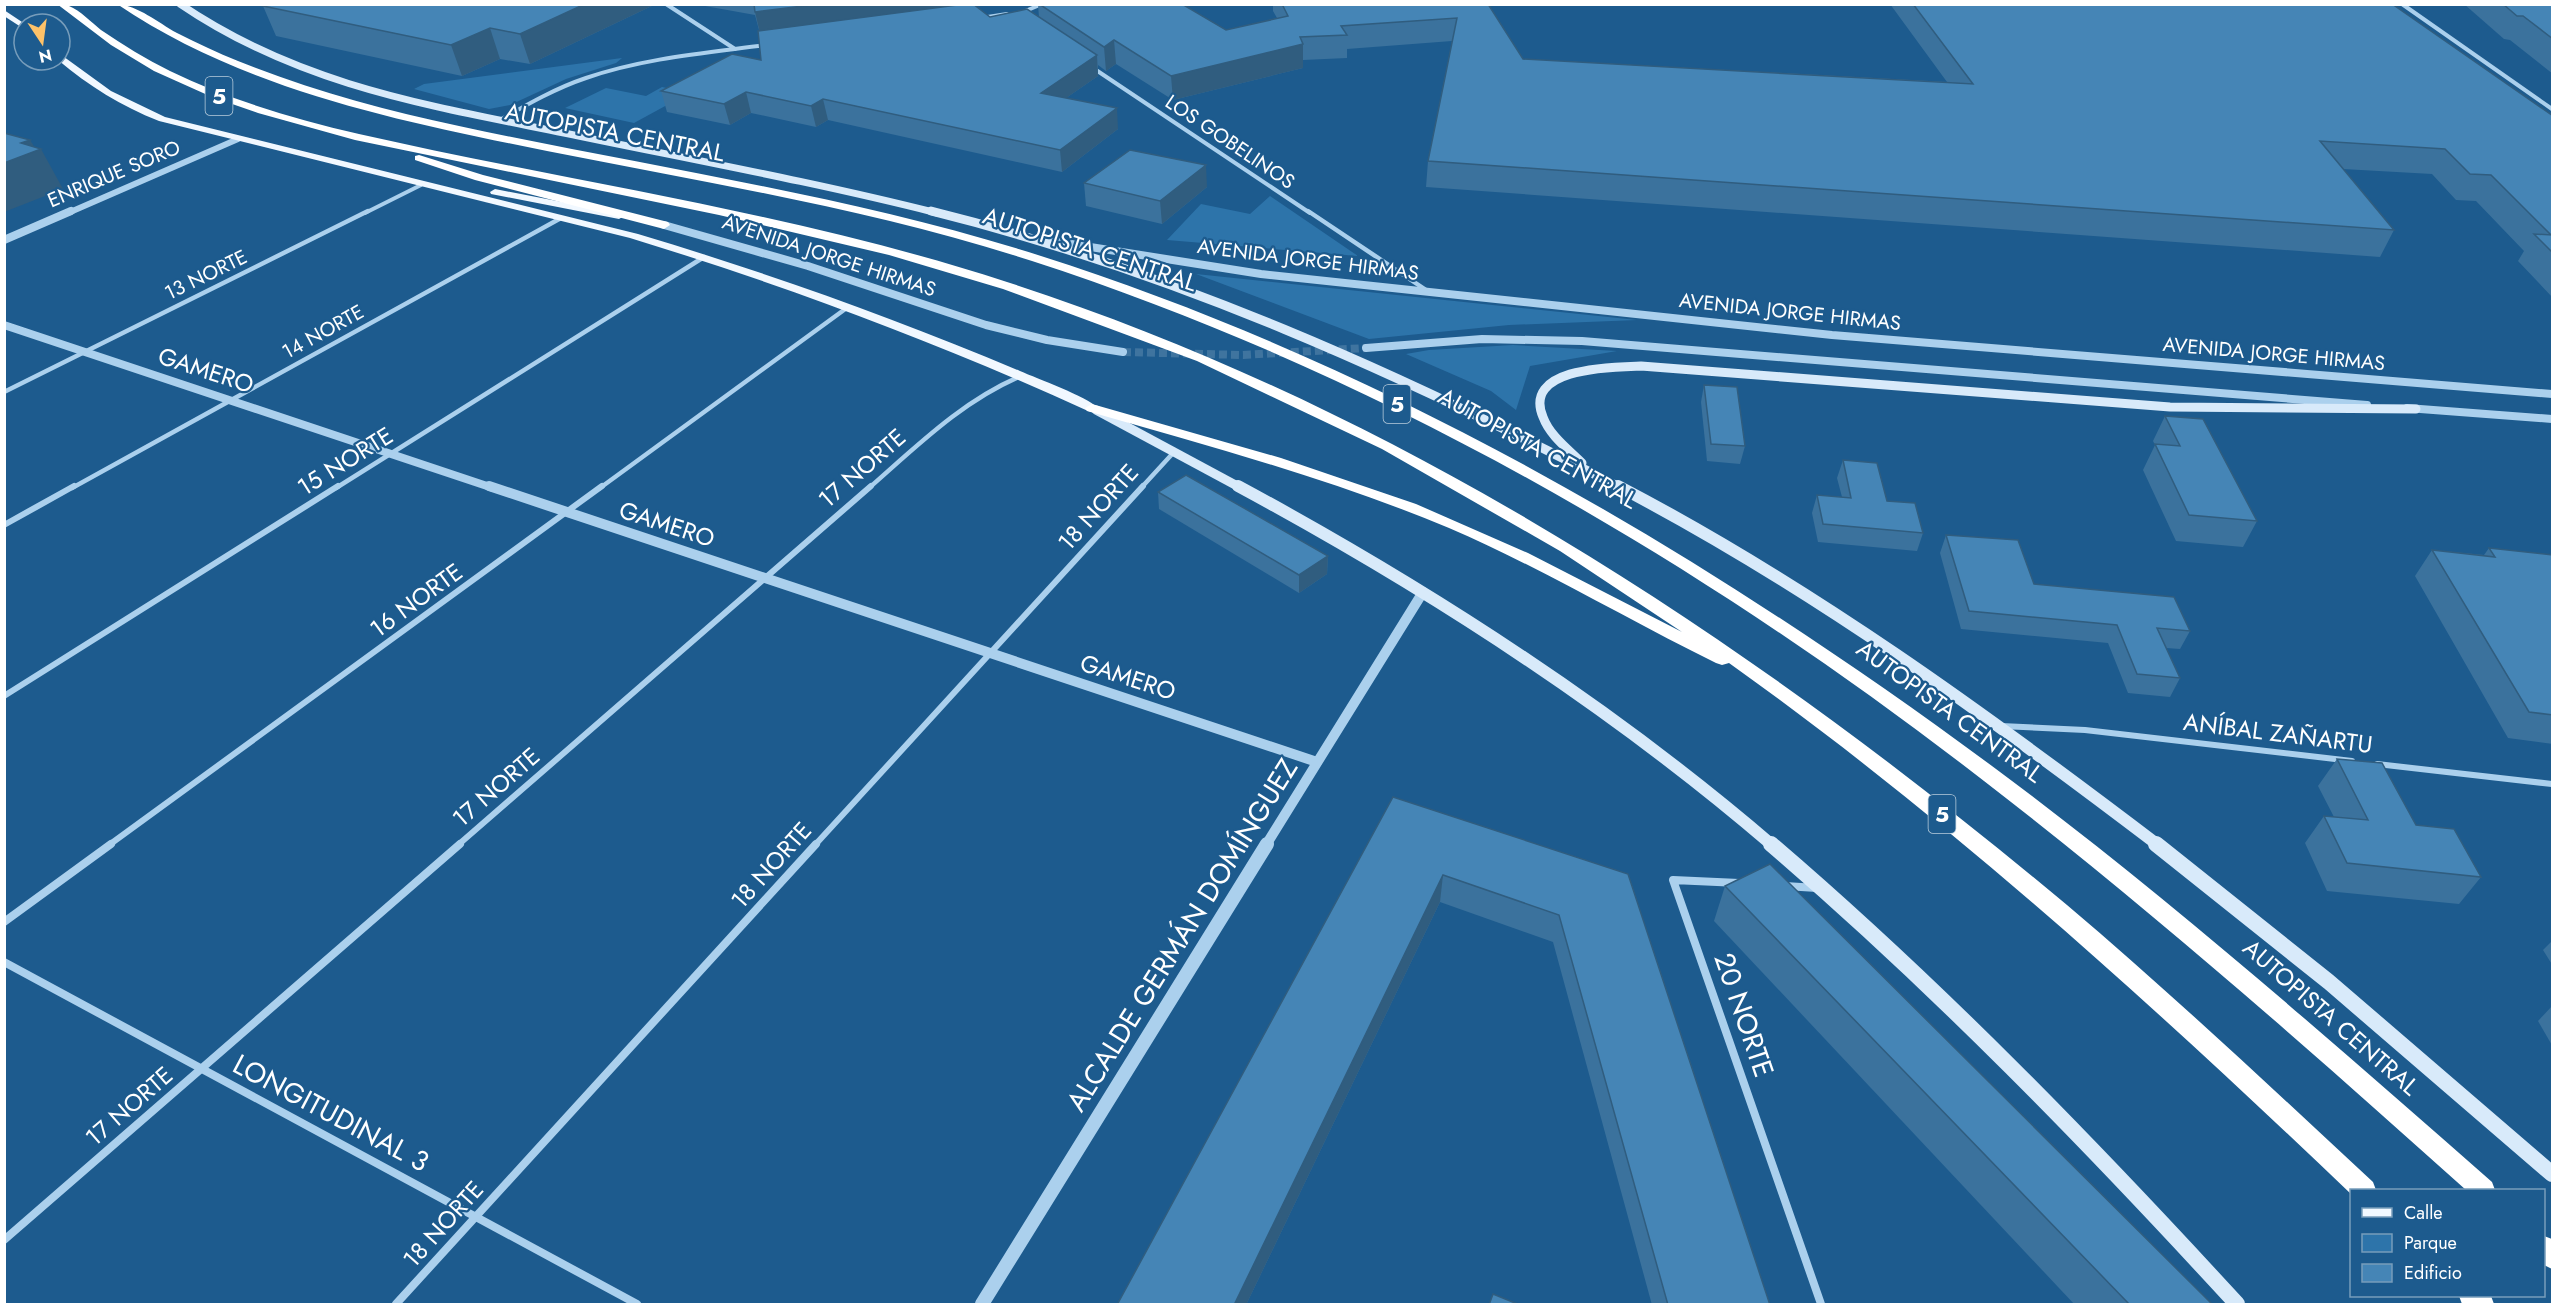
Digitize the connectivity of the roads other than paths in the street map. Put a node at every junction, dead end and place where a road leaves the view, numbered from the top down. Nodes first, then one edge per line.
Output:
1 (61, 4) edge
2 (120, 4) edge
3 (180, 4) edge
4 (666, 4) edge
5 (1042, 4) edge
6 (2402, 4) edge
7 (980, 18) edge
8 (770, 45) edge
9 (736, 49) junction
10 (1088, 65) edge
11 (72, 67) edge
12 (2553, 109) edge
13 (500, 120) junction
14 (369, 138) junction
15 (238, 139) junction
16 (356, 166) junction
17 (421, 185) junction
18 (561, 218) junction
19 (664, 225) junction
20 (1028, 237) junction
21 (4, 240) edge
22 (705, 257) junction
23 (1431, 293) junction
24 (849, 307) junction
25 (4, 325) edge
26 (1366, 348) tunnel mouth
27 (85, 352) junction
28 (1123, 352) tunnel mouth
29 (1021, 375) junction
30 (4, 392) edge
31 (2553, 394) edge
32 (231, 400) junction
33 (1092, 408) junction
34 (2416, 409) junction
35 (2553, 419) edge
36 (1174, 453) junction
37 (391, 454) junction
38 (1595, 474) junction
39 (567, 512) junction
40 (4, 525) edge
41 (765, 578) junction
42 (1423, 592) junction
43 (991, 654) junction
44 (1770, 682) junction
45 (4, 696) edge
46 (2000, 727) junction
47 (1317, 762) junction
48 (2553, 784) edge
49 (1753, 884) edge
50 (1776, 885) edge
51 (1821, 888) junction
52 (4, 922) edge
53 (4, 962) edge
54 (201, 1068) junction
55 (2553, 1174) edge
56 (2362, 1189) edge
57 (2481, 1189) edge
58 (476, 1217) junction
59 (4, 1240) edge
60 (396, 1305) edge
61 (637, 1305) edge
62 (982, 1305) edge
63 (1821, 1305) edge
64 (2237, 1305) edge

1 - 14 highway, 5
2 - 57 highway, AUTOPISTA CENTRAL / 5
3 - 13 main road
4 - 9 street
5 - 7 street
6 - 12 street
8 - 9 street
9 - 13 street
10 - 23 street, LOS GOBELINOS
11 - 15 main road
13 - 20 main road
14 - 19 highway
14 - 44 highway, 5
15 - 16 main road
15 - 21 street, ENRIQUE SORO
16 - 17 main road
16 - 19 main road
17 - 18 main road
17 - 27 street, 13 NORTE
18 - 22 main road
18 - 32 street, 14 NORTE
19 - 28 street, AVENIDA JORGE HIRMAS
20 - 23 street, AVENIDA JORGE HIRMAS
20 - 38 main road
22 - 24 main road
22 - 37 street, 15 NORTE
23 - 31 street, AVENIDA JORGE HIRMAS
24 - 29 main road
24 - 39 street, 16 NORTE
25 - 27 street, GAMERO
26 - 34 street, AVENIDA JORGE HIRMAS
27 - 30 street, 13 NORTE
27 - 32 street, GAMERO
29 - 33 main road
29 - 41 street, 17 NORTE
32 - 37 street, GAMERO
32 - 40 street, 14 NORTE
33 - 36 main road
33 - 44 highway
34 - 35 street, AVENIDA JORGE HIRMAS
34 - 38 main road
36 - 42 main road
36 - 43 street, 18 NORTE
37 - 39 street, GAMERO
37 - 45 street, 15 NORTE
38 - 46 main road
39 - 41 street, GAMERO
39 - 52 street, 16 NORTE
41 - 43 street, GAMERO
41 - 54 street, 17 NORTE
42 - 47 street, ALCALDE GERMÁN DOMÍNGUEZ
42 - 51 main road
43 - 47 street, GAMERO
43 - 58 street, 18 NORTE
44 - 56 highway, 5
46 - 48 street, ANÍBAL ZAÑARTU
46 - 55 main road
47 - 62 street, ALCALDE GERMÁN DOMÍNGUEZ
49 - 63 street, 20 NORTE
50 - 51 street
51 - 64 main road
53 - 54 street, LONGITUDINAL 3
54 - 58 street, LONGITUDINAL 3
54 - 59 street, 17 NORTE
58 - 60 street, 18 NORTE
58 - 61 street, LONGITUDINAL 3

